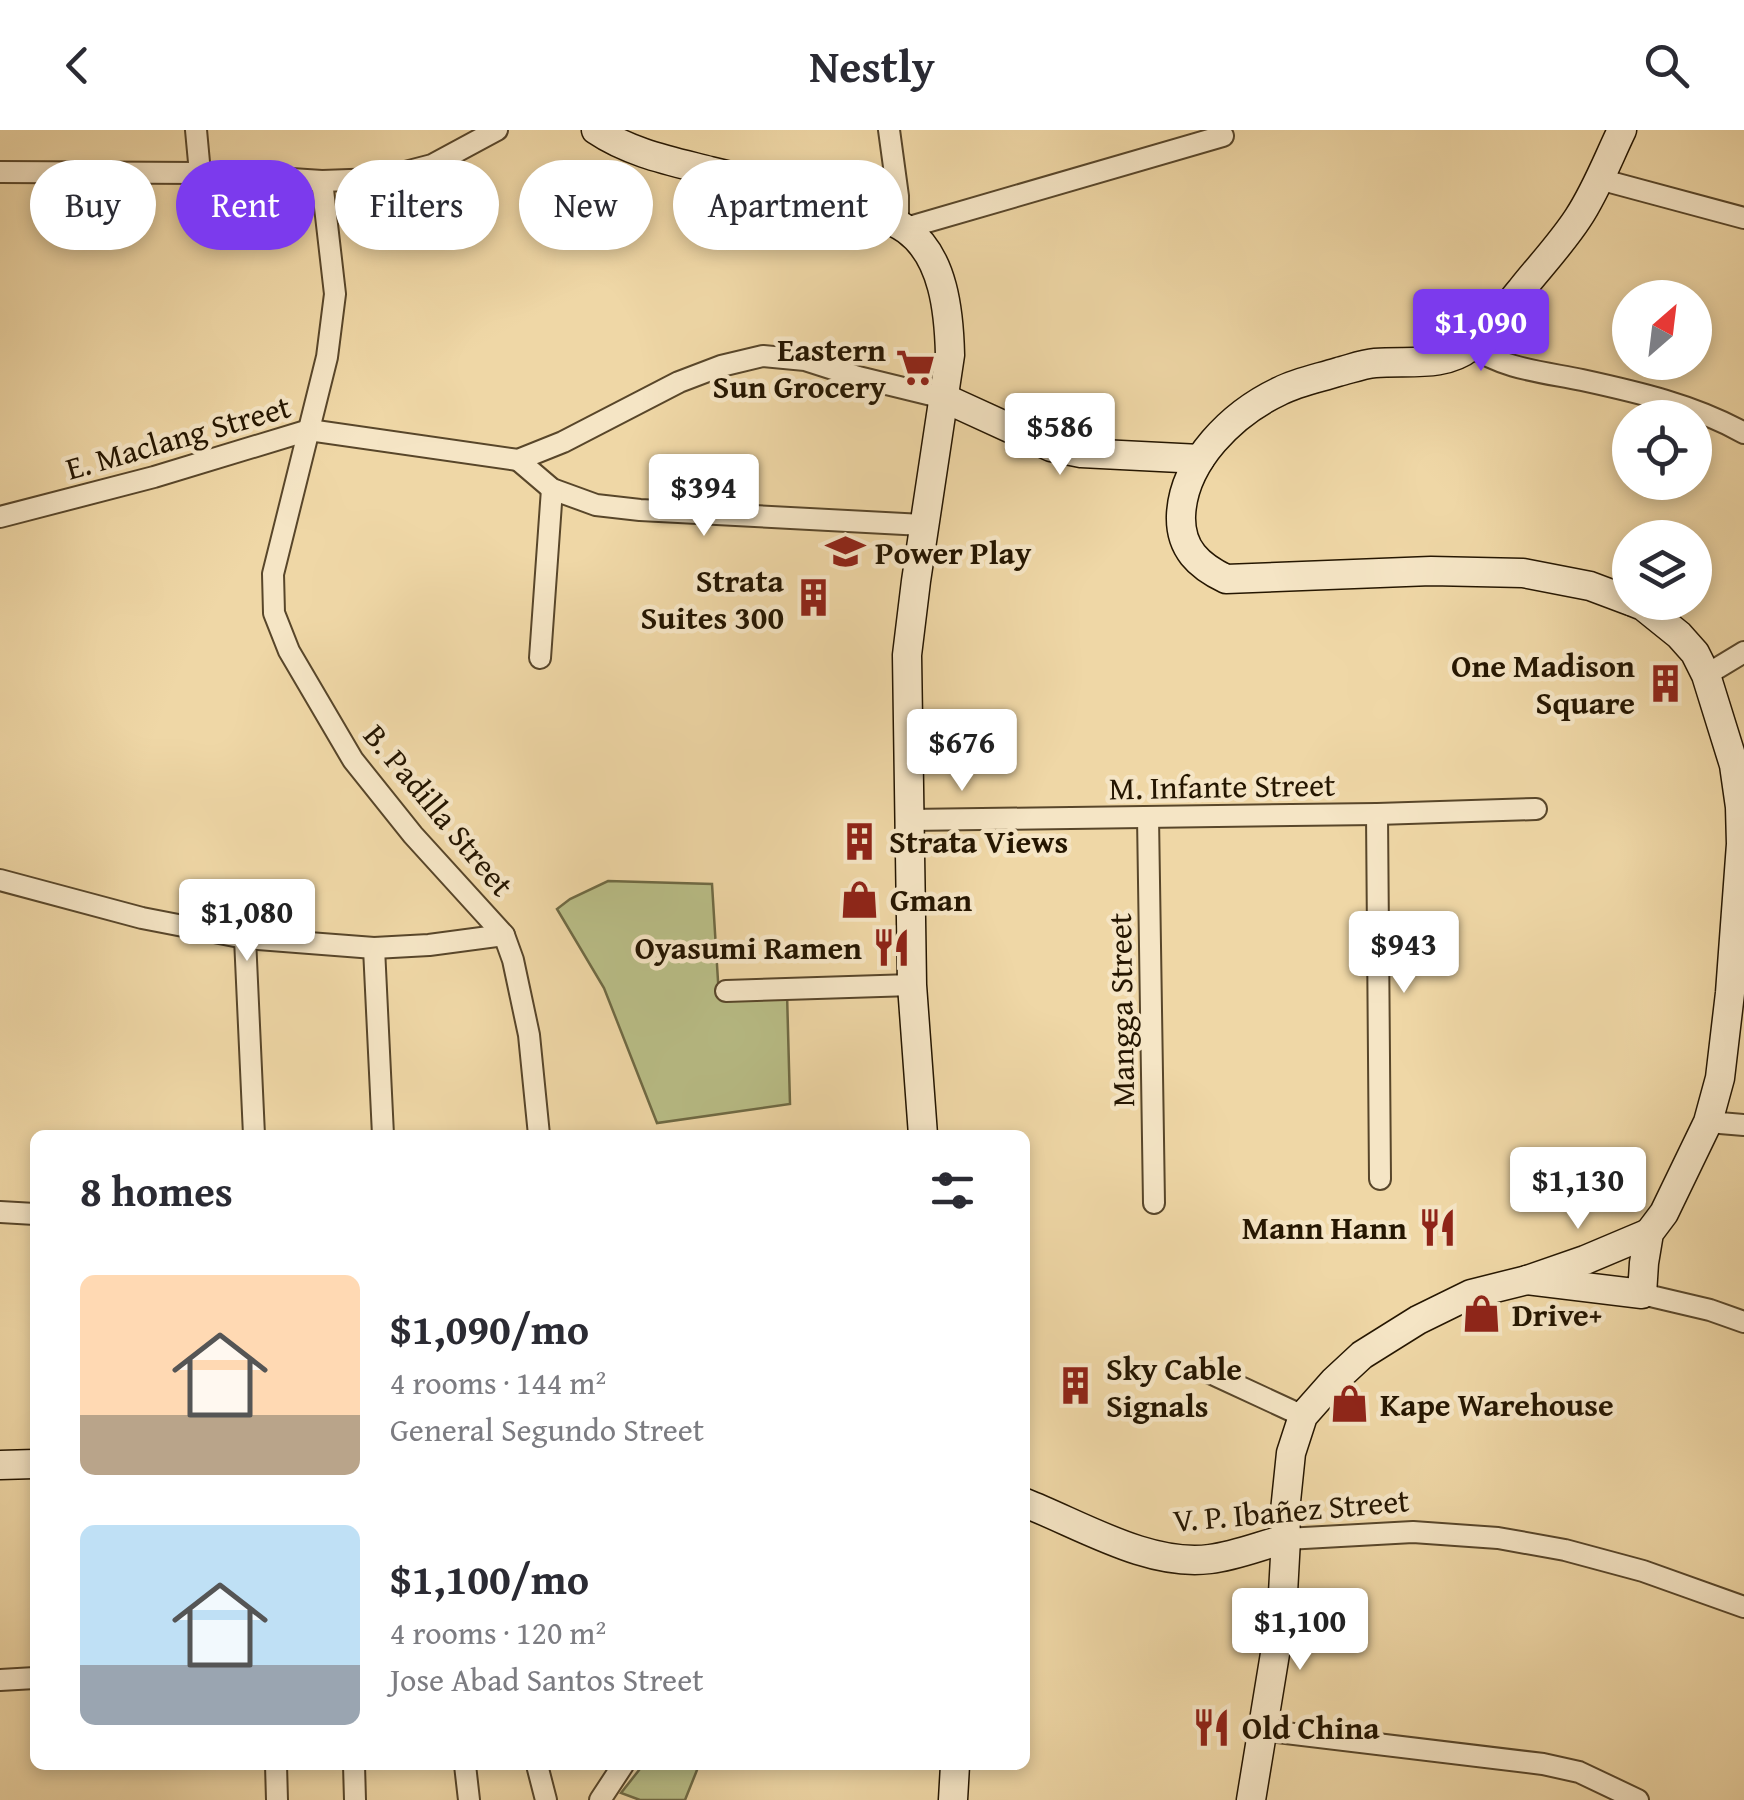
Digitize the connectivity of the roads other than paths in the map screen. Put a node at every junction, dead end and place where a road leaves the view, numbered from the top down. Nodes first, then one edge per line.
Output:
1 (196, 130) edge
2 (496, 130) edge
3 (596, 130) edge
4 (889, 130) edge
5 (1622, 130) edge
6 (1223, 136) dead end
7 (199, 160) edge
8 (893, 160) edge
9 (673, 162) edge
10 (0, 172) edge
11 (176, 173) edge
12 (1599, 179) junction
13 (315, 181) edge
14 (322, 181) junction
15 (1744, 218) edge
16 (903, 227) edge
17 (903, 228) edge
18 (1471, 346) junction
19 (944, 398) junction
20 (309, 430) junction
21 (1744, 432) edge
22 (1200, 459) junction
23 (518, 460) junction
24 (552, 490) junction
25 (0, 518) edge
26 (924, 525) junction
27 (1612, 595) edge
28 (1660, 620) edge
29 (1744, 652) edge
30 (540, 658) dead end
31 (1706, 675) junction
32 (1536, 809) dead end
33 (1377, 814) junction
34 (1148, 817) junction
35 (909, 820) junction
36 (0, 880) edge
37 (1741, 902) edge
38 (504, 935) junction
39 (244, 938) junction
40 (374, 948) junction
41 (912, 985) junction
42 (726, 991) dead end
43 (1708, 1122) junction
44 (1744, 1125) edge
45 (254, 1130) edge
46 (383, 1130) edge
47 (538, 1130) edge
48 (923, 1130) edge
49 (1380, 1179) dead end
50 (1154, 1203) dead end
51 (0, 1212) edge
52 (30, 1214) edge
53 (1650, 1232) junction
54 (1526, 1280) junction
55 (1642, 1294) junction
56 (1744, 1322) edge
57 (1208, 1372) dead end
58 (1303, 1416) junction
59 (30, 1464) edge
60 (0, 1465) edge
61 (1030, 1504) edge
62 (1286, 1539) junction
63 (1744, 1607) edge
64 (30, 1678) edge
65 (0, 1680) edge
66 (1261, 1730) junction
67 (276, 1770) edge
68 (354, 1770) edge
69 (466, 1770) edge
70 (538, 1770) edge
71 (620, 1770) edge
72 (954, 1770) edge
73 (277, 1800) edge
74 (356, 1800) edge
75 (469, 1800) edge
76 (546, 1800) edge
77 (600, 1800) edge
78 (954, 1800) edge
79 (1251, 1800) edge
80 (1638, 1800) edge

1 - 7 street
2 - 14 street
3 - 9 street
4 - 8 street
5 - 12 street
6 - 16 street
10 - 11 street
12 - 15 street
12 - 18 street
13 - 14 street
14 - 20 street, B. Padilla Street
17 - 19 street
18 - 21 street
18 - 22 street
19 - 22 street
19 - 23 street
19 - 26 street
20 - 23 street, E. Maclang Street
20 - 25 street, E. Maclang Street
20 - 38 street, B. Padilla Street
22 - 27 street
23 - 24 street
24 - 26 street
24 - 30 street
26 - 35 street
28 - 31 street
29 - 31 street
31 - 37 street
32 - 33 street, M. Infante Street
33 - 34 street, M. Infante Street
33 - 49 street
34 - 35 street, M. Infante Street
34 - 50 street, Mangga Street
35 - 41 street
36 - 39 street
37 - 43 street
38 - 40 street
38 - 47 street, B. Padilla Street
39 - 40 street
39 - 45 street
40 - 46 street
41 - 42 street
41 - 48 street
43 - 44 street
43 - 53 street
51 - 52 street
53 - 54 street
53 - 55 street
54 - 55 street
54 - 58 street
55 - 56 street
57 - 58 street
58 - 62 street
59 - 60 street
61 - 62 street, V. P. Ibañez Street
62 - 63 street, V. P. Ibañez Street
62 - 66 street
64 - 65 street
66 - 79 street
66 - 80 street
67 - 73 street
68 - 74 street
69 - 75 street
70 - 76 street
71 - 77 street
72 - 78 street

